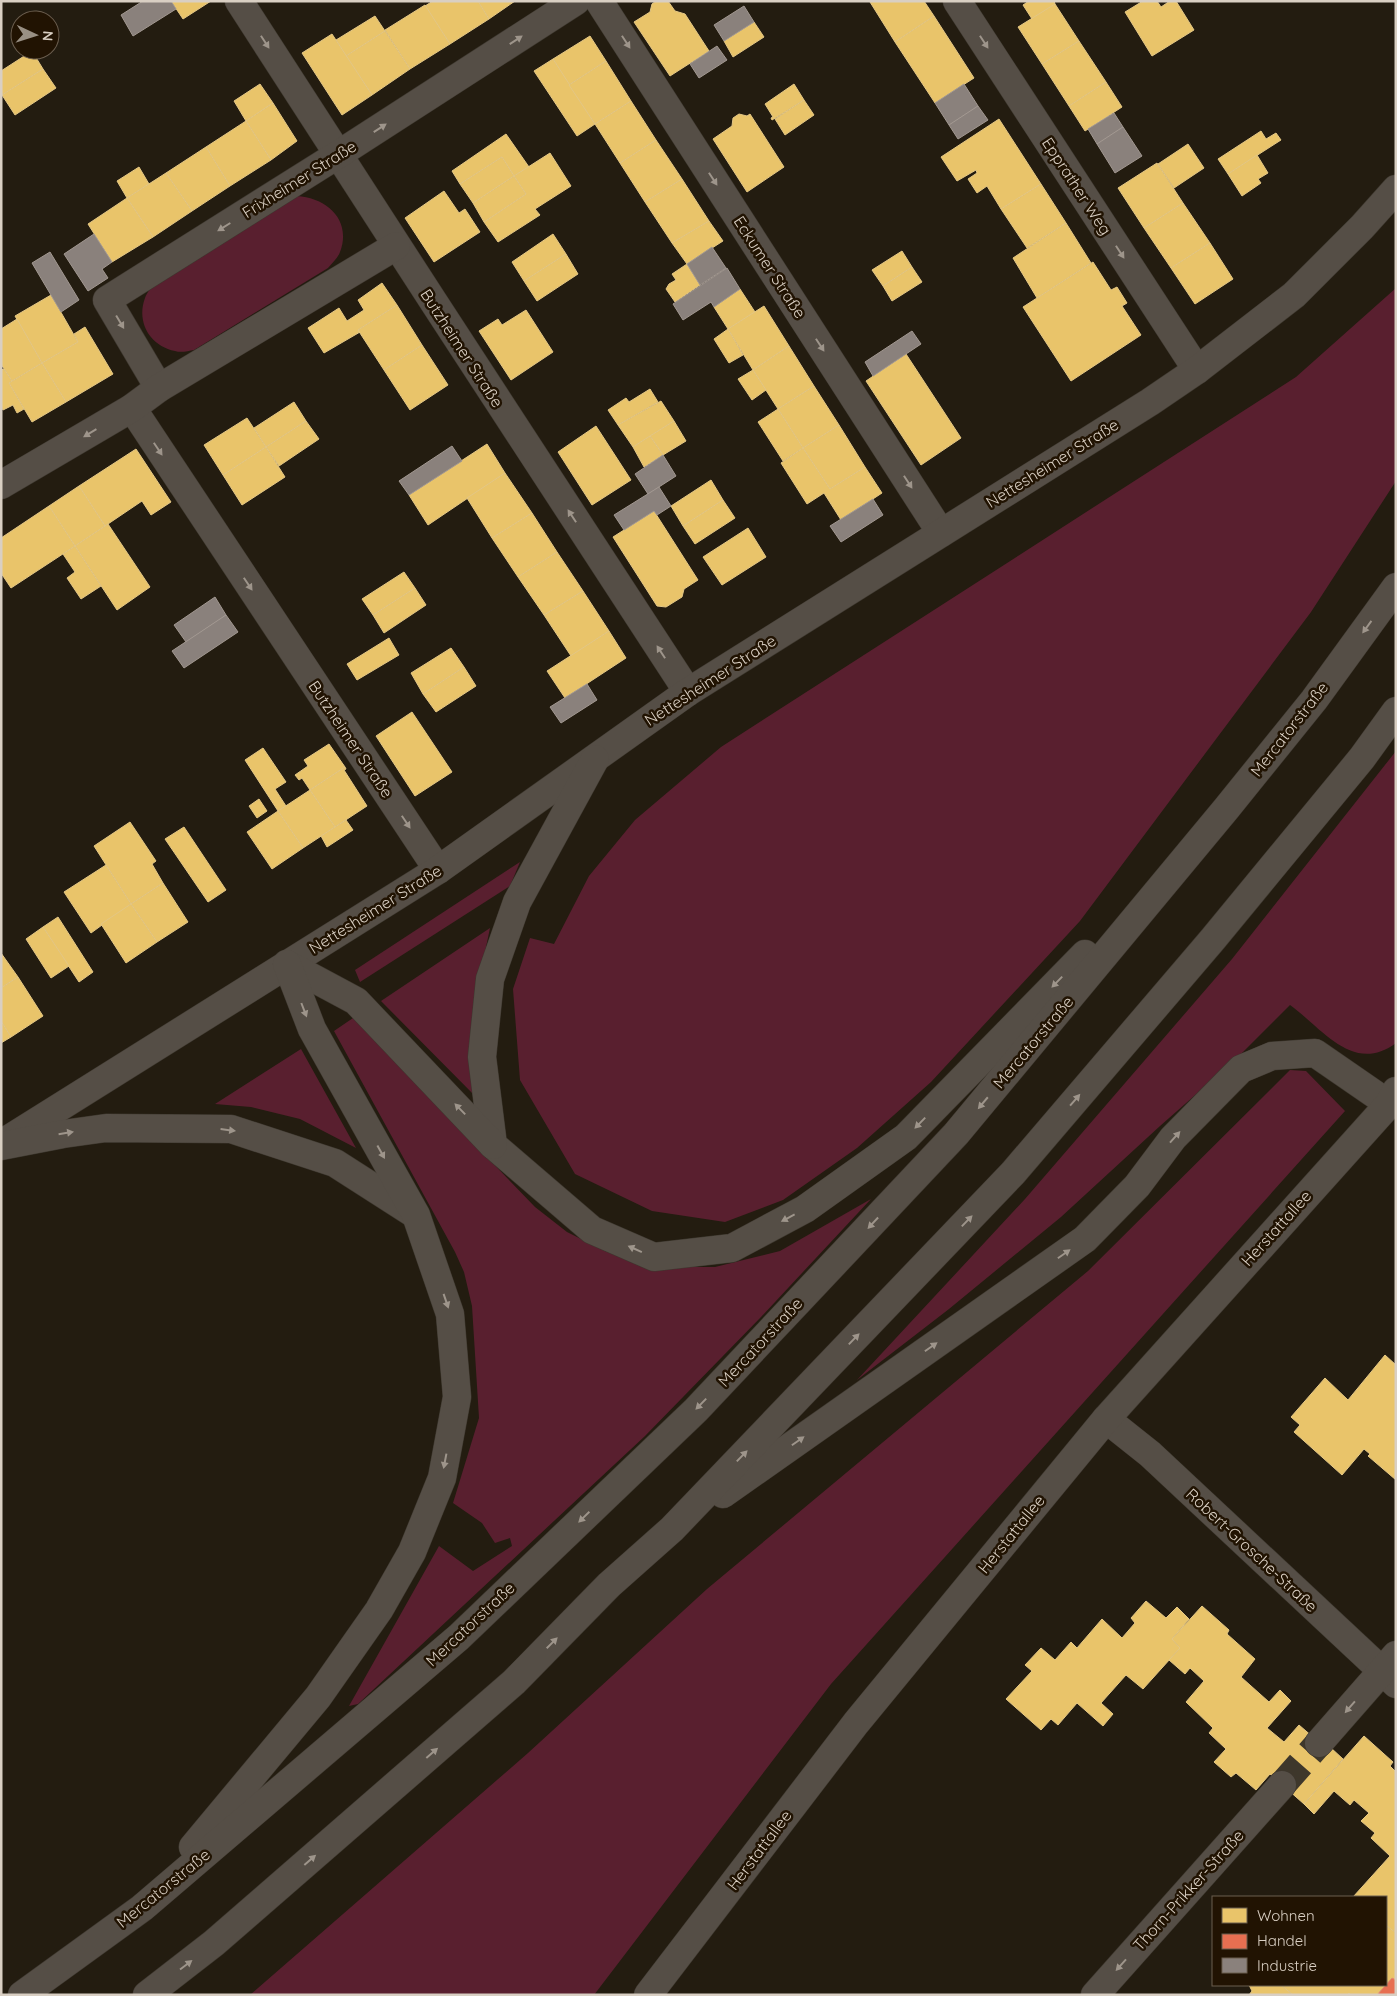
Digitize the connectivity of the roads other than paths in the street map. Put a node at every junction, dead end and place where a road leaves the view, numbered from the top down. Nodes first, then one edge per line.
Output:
1 (239, 1) edge
2 (576, 1) edge
3 (599, 1) edge
4 (957, 1) edge
5 (339, 154) junction
6 (1396, 189) edge
7 (396, 246) junction
8 (1197, 370) junction
9 (159, 388) junction
10 (132, 408) junction
11 (1, 485) edge
12 (941, 533) junction
13 (1396, 587) edge
14 (688, 692) junction
15 (1396, 710) edge
16 (595, 759) junction
17 (1226, 809) junction
18 (438, 870) junction
19 (287, 964) junction
20 (1392, 1097) edge
21 (494, 1144) junction
22 (1, 1145) edge
23 (416, 1215) junction
24 (1106, 1418) junction
25 (672, 1530) junction
26 (1391, 1670) edge
27 (1319, 1743) tunnel mouth
28 (1282, 1785) tunnel mouth
29 (142, 1908) junction
30 (22, 1995) edge
31 (147, 1995) edge
32 (648, 1995) edge
33 (1095, 1995) edge

1 -> 5 main road, Butzheimer Straße
5 -> 2 main road, Frixheimer Straße
3 -> 12 main road, Eckumer Straße
4 -> 8 main road, Epprather Weg
5 - 7 main road, Butzheimer Straße
5 -> 9 main road, Frixheimer Straße
6 - 8 main road, Nettesheimer Straße
7 - 9 main road
14 -> 7 main road, Butzheimer Straße
8 - 12 main road, Nettesheimer Straße
9 - 10 main road
10 -> 11 main road
10 -> 18 main road, Butzheimer Straße
12 - 14 main road, Nettesheimer Straße
13 -> 17 main road, Mercatorstraße
14 - 16 main road, Nettesheimer Straße
25 -> 15 main road
16 - 18 main road, Nettesheimer Straße
16 - 21 main road
17 -> 21 main road
17 -> 29 main road, Mercatorstraße
18 - 19 main road, Nettesheimer Straße
21 -> 19 main road
19 - 22 main road, Nettesheimer Straße
19 -> 23 main road
20 - 24 main road, Herstattallee
25 -> 20 main road
22 -> 23 main road
23 -> 29 main road
24 - 26 main road, Robert-Grosche-Straße
24 - 32 main road, Herstattallee
31 -> 25 main road
26 -> 27 main road
28 -> 33 main road, Thorn-Prikker-Straße
29 - 30 main road, Mercatorstraße

